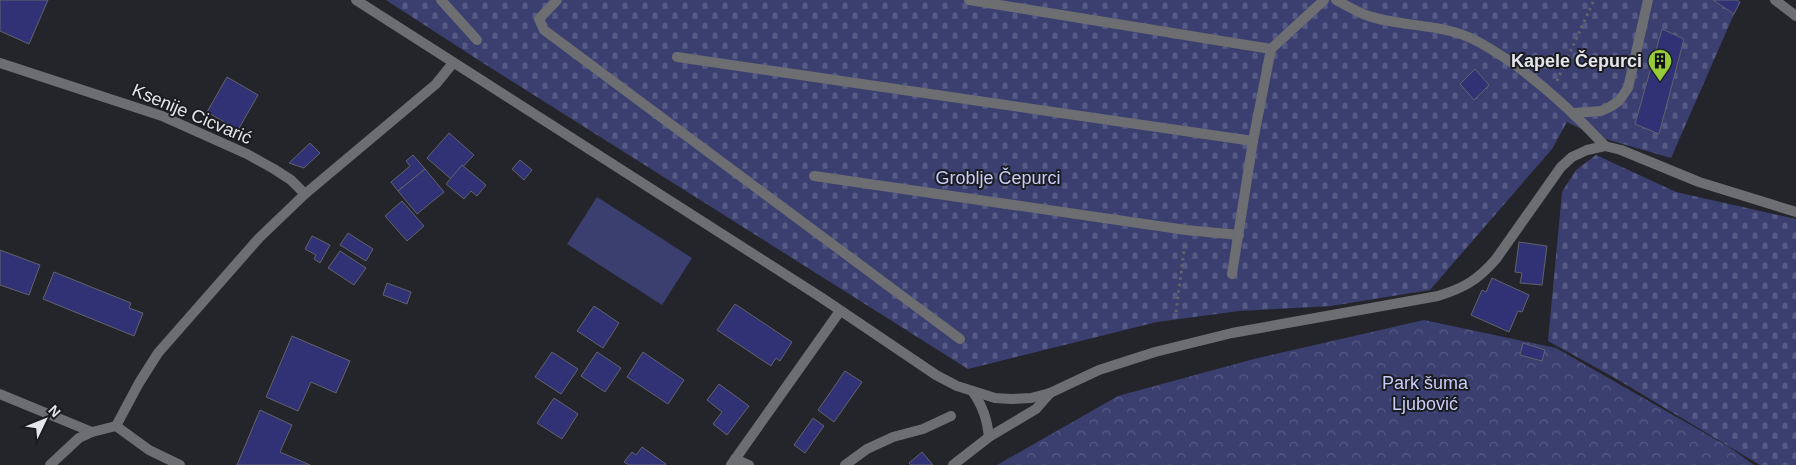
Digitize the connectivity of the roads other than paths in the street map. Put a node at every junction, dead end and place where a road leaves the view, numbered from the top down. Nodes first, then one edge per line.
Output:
1 (356, 0) edge
2 (441, 0) edge
3 (556, 0) edge
4 (970, 0) edge
5 (1324, 0) edge
6 (1336, 0) edge
7 (1648, 0) edge
8 (1775, 0) edge
9 (1796, 16) edge
10 (477, 40) dead end
11 (1271, 49) junction
12 (677, 57) dead end
13 (0, 63) edge
14 (453, 63) junction
15 (1574, 113) junction
16 (1253, 141) junction
17 (1605, 146) junction
18 (814, 176) dead end
19 (305, 194) junction
20 (1796, 212) edge
21 (1239, 235) junction
22 (1232, 274) dead end
23 (840, 310) junction
24 (960, 339) dead end
25 (973, 392) junction
26 (1050, 393) junction
27 (0, 394) edge
28 (951, 416) dead end
29 (116, 426) junction
30 (92, 432) junction
31 (989, 437) junction
32 (733, 462) edge
33 (50, 465) edge
34 (180, 465) edge
35 (749, 465) edge
36 (845, 465) edge
37 (953, 465) edge

1 - 14 street
2 - 10 street
3 - 24 street
4 - 11 street
5 - 11 street
6 - 15 street
7 - 15 street
8 - 9 street
11 - 16 street
12 - 16 street
13 - 19 street, Ksenije Cicvarić
14 - 19 street
14 - 23 street
15 - 17 street
16 - 21 street
17 - 20 street
17 - 26 street
18 - 21 street
19 - 29 street
21 - 22 street
23 - 25 street
23 - 32 street
25 - 26 street
25 - 31 street
26 - 31 street
27 - 30 street
28 - 36 street
29 - 30 street
29 - 34 street
30 - 33 street
31 - 37 street
32 - 35 street

